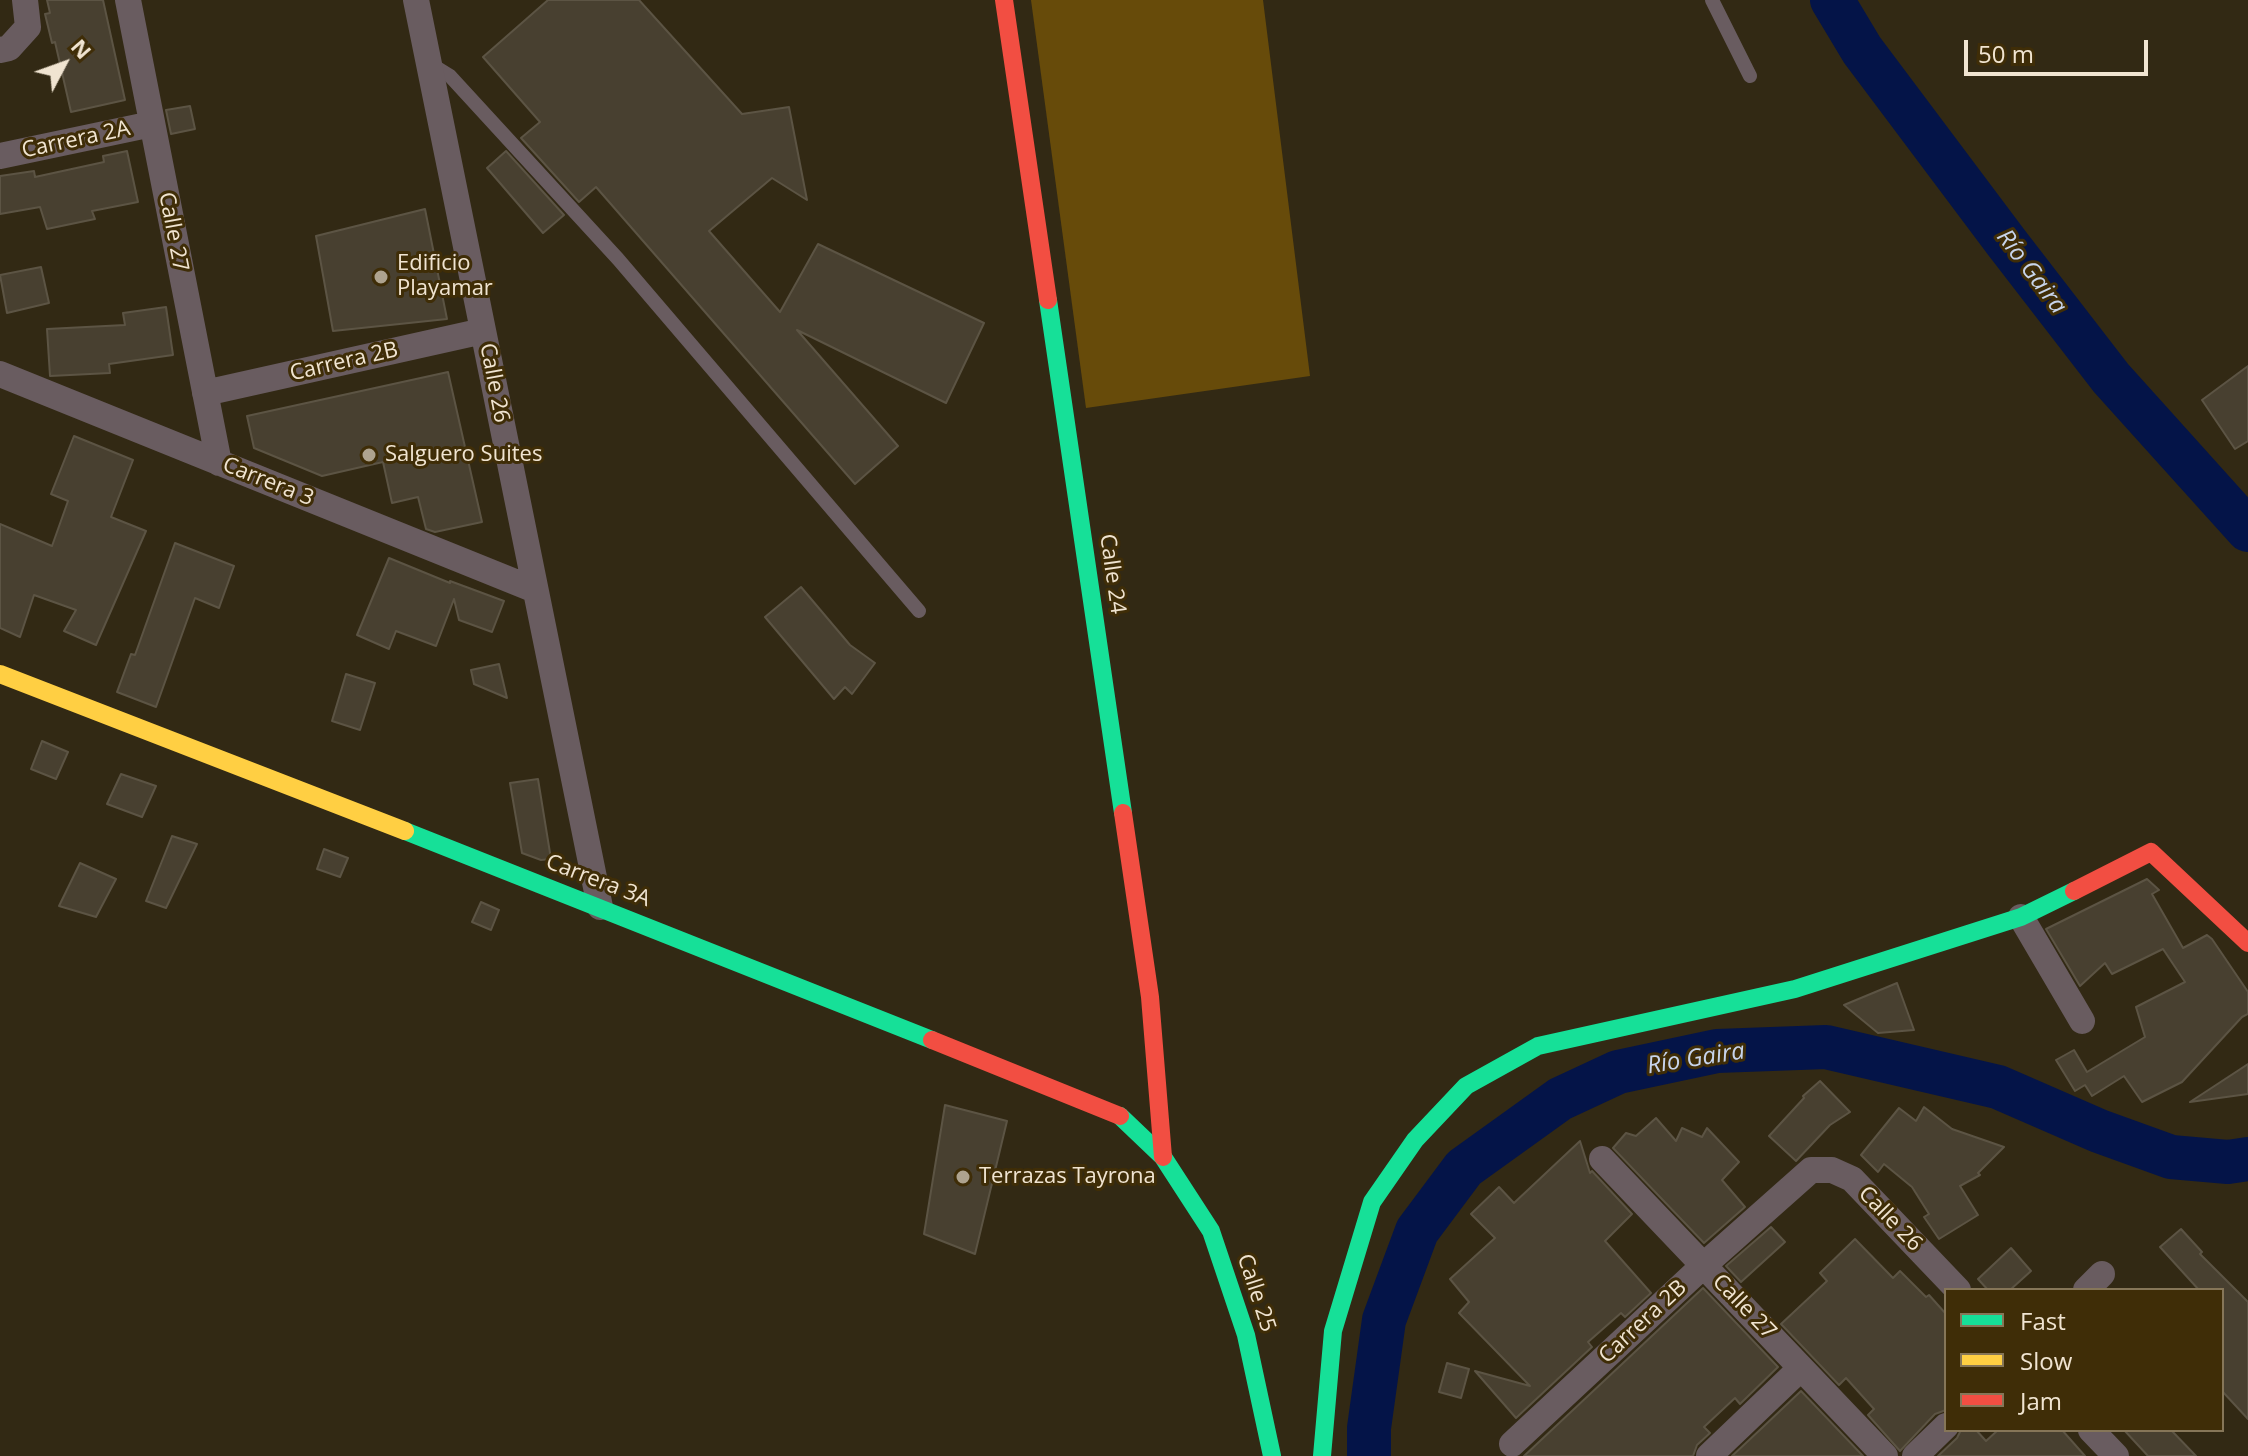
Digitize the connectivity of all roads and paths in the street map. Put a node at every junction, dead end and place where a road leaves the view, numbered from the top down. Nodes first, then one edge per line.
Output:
1 (25, 0) edge
2 (128, 0) edge
3 (416, 0) edge
4 (1004, 0) edge
5 (1712, 0) edge
6 (0, 50) edge
7 (429, 63) junction
8 (1750, 76) dead end
9 (152, 124) junction
10 (0, 156) edge
11 (483, 331) junction
12 (0, 374) edge
13 (205, 393) junction
14 (219, 463) junction
15 (535, 590) junction
16 (919, 611) dead end
17 (0, 674) edge
18 (600, 907) junction
19 (2021, 917) junction
20 (2248, 943) edge
21 (2082, 1021) dead end
22 (1163, 1157) junction
23 (1602, 1159) dead end
24 (1811, 1170) joint
25 (1704, 1265) junction
26 (1956, 1288) edge
27 (1801, 1368) junction
28 (1944, 1428) edge
29 (2093, 1432) edge
30 (1512, 1444) dead end
31 (1272, 1456) edge
32 (1322, 1456) edge
33 (1709, 1456) edge
34 (1885, 1456) edge
35 (1915, 1456) edge
36 (2116, 1456) edge

1 - 6 street
2 - 9 street, Calle 27
3 - 7 street, Calle 26
4 - 22 street, Calle 24
5 - 8 lane
7 - 11 street, Calle 26
7 - 16 lane
9 - 10 street, Carrera 2A
9 - 13 street, Calle 27
11 - 13 street, Carrera 2B
11 - 15 street, Calle 26
12 - 14 street, Carrera 3
13 - 14 street, Calle 27
14 - 15 street, Carrera 3
15 - 18 street, Calle 26
17 - 18 street, Carrera 3A
18 - 22 street, Carrera 3A
19 - 20 street
19 - 21 street
19 - 32 street
22 - 31 street, Calle 25
23 - 25 street, Calle 27
24 - 25 street, Carrera 2B
24 - 26 street, Calle 26
25 - 27 street, Calle 27
25 - 30 street, Carrera 2B
27 - 33 street
27 - 34 street, Calle 27
28 - 35 street
29 - 36 street

